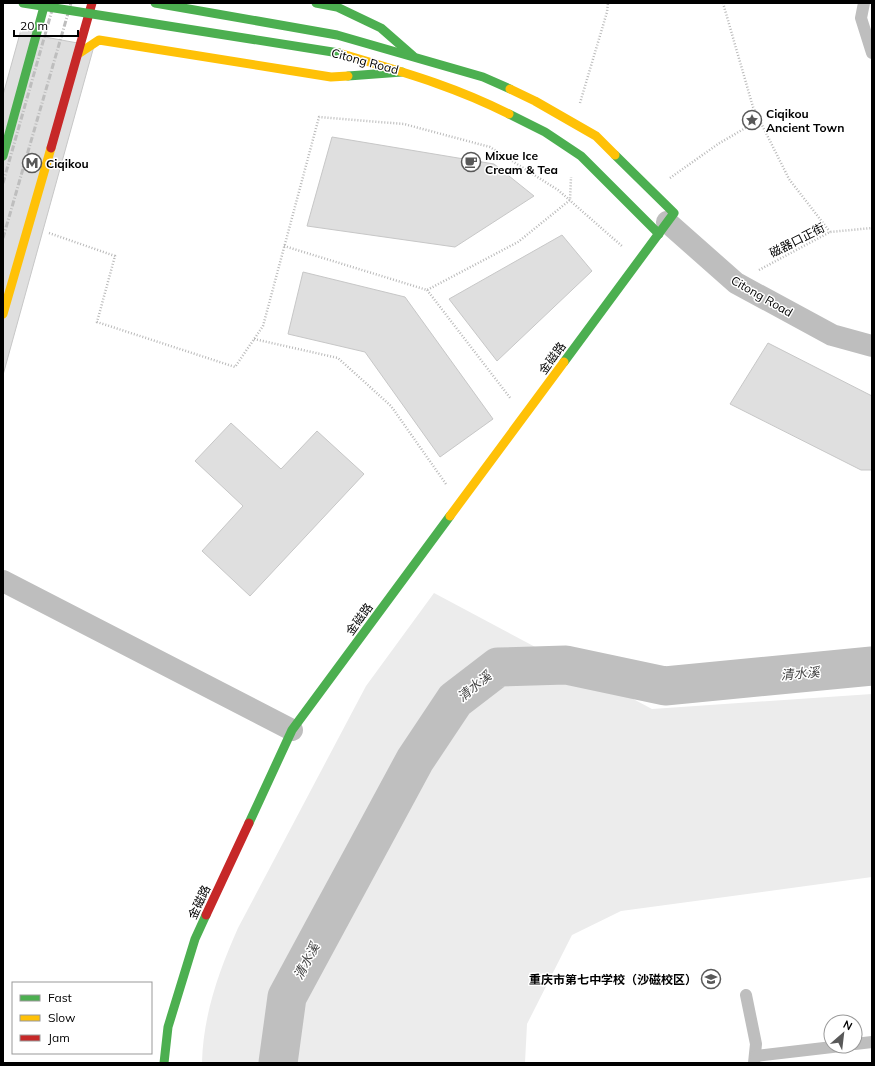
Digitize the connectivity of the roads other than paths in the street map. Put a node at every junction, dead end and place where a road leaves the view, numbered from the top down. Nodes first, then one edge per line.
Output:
1 (23, 3) edge
2 (45, 3) edge
3 (92, 3) edge
4 (155, 3) edge
5 (316, 3) edge
6 (864, 3) edge
7 (872, 53) edge
8 (78, 54) junction
9 (413, 56) junction
10 (402, 72) junction
11 (3, 156) edge
12 (666, 223) junction
13 (3, 314) edge
14 (872, 346) edge
15 (3, 582) edge
16 (292, 730) junction
17 (746, 995) dead end
18 (823, 1049) edge
19 (755, 1060) edge
20 (164, 1063) edge

1 - 10 main road, Citong Road, bridge
2 - 11 main road
3 - 8 main road
4 - 9 main road, Citong Road
5 - 9 main road
6 - 7 lane
8 - 10 main road
8 - 13 main road
9 - 12 main road, Citong Road
10 - 12 main road, Citong Road
12 - 14 street, Citong Road
12 - 16 main road, 金磁路
15 - 16 street
16 - 20 main road, 金磁路
17 - 19 lane
18 - 19 lane

